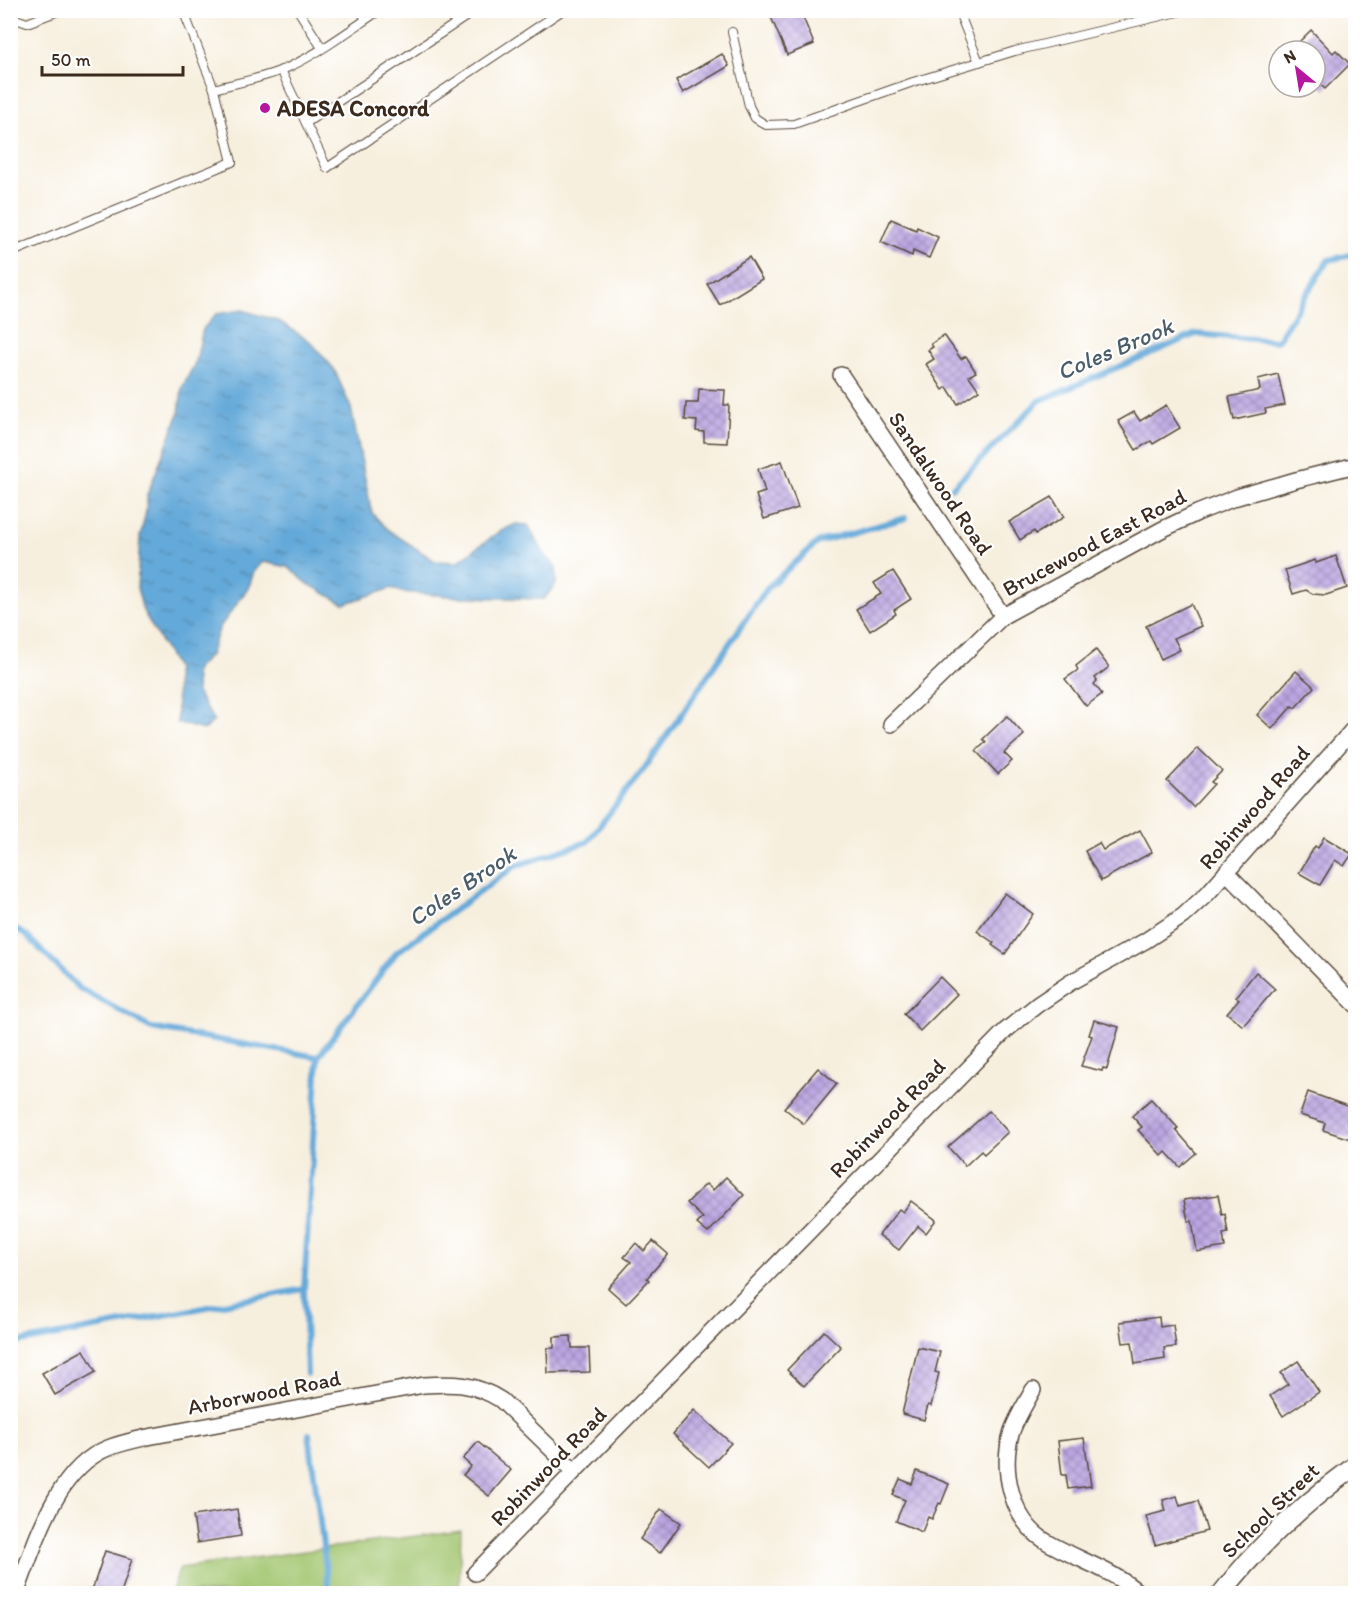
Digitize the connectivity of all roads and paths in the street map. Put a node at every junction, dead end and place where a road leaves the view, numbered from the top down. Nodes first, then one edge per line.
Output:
1 (61, 10) edge
2 (183, 10) edge
3 (298, 10) edge
4 (360, 10) edge
5 (380, 10) edge
6 (476, 10) edge
7 (563, 10) edge
8 (958, 10) edge
9 (1186, 10) edge
10 (10, 17) edge
11 (366, 19) junction
12 (732, 32) dead end
13 (322, 48) junction
14 (979, 62) junction
15 (281, 70) junction
16 (213, 89) junction
17 (306, 123) junction
18 (10, 253) edge
19 (841, 375) dead end
20 (1356, 465) edge
21 (1003, 616) junction
22 (891, 724) dead end
23 (1356, 726) edge
24 (1226, 872) junction
25 (1356, 1005) edge
26 (1033, 1390) dead end
27 (1356, 1465) edge
28 (574, 1471) junction
29 (474, 1573) dead end
30 (16, 1593) edge
31 (1140, 1593) edge
32 (1221, 1593) edge

1 - 10 lane
2 - 16 lane
3 - 13 lane
4 - 11 lane
5 - 11 lane
6 - 17 lane
7 - 17 lane
8 - 14 lane
9 - 14 lane
11 - 13 lane
12 - 14 lane
13 - 15 lane
15 - 16 lane
15 - 17 lane
16 - 18 lane
19 - 21 street, Sandalwood Road
20 - 21 street, Brucewood East Road
21 - 22 street, Brucewood East Road
23 - 24 street, Robinwood Road
24 - 25 street
24 - 28 street, Robinwood Road
26 - 31 street
27 - 32 street, School Street
28 - 29 street, Robinwood Road
28 - 30 street, Arborwood Road

